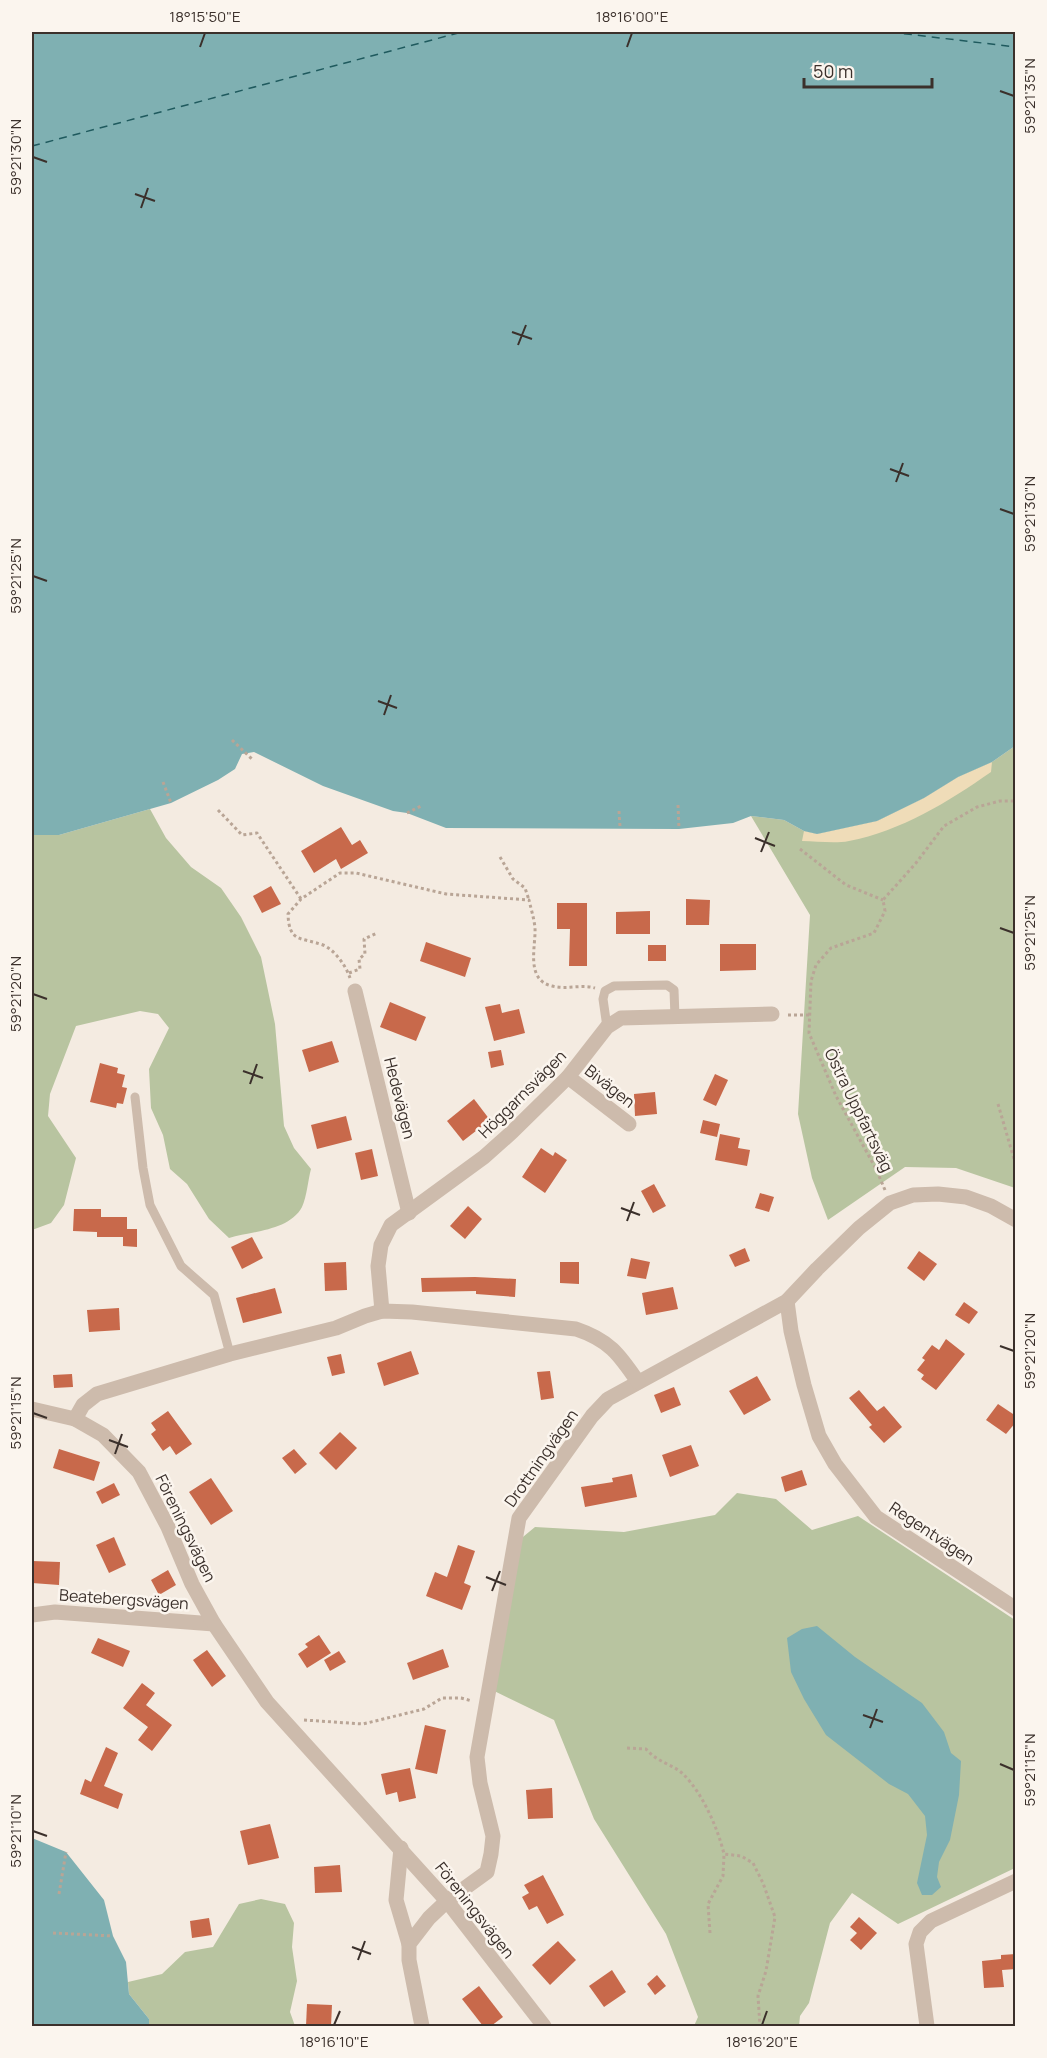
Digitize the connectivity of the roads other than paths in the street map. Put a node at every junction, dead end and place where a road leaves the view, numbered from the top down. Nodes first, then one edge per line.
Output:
1 (355, 991) road end
2 (772, 1014) road end
3 (675, 1017) junction
4 (607, 1027) junction
5 (568, 1077) junction
6 (135, 1097) dead end
7 (629, 1125) dead end
8 (409, 1213) junction
9 (1016, 1220) edge
10 (788, 1301) junction
11 (382, 1311) junction
12 (230, 1354) junction
13 (638, 1382) junction
14 (32, 1409) edge
15 (75, 1419) junction
16 (1016, 1610) edge
17 (32, 1615) edge
18 (214, 1624) junction
19 (401, 1848) junction
20 (1016, 1881) edge
21 (447, 1901) junction
22 (409, 1944) junction
23 (422, 2026) edge
24 (544, 2026) edge
25 (927, 2026) edge

1 - 8 street, Hedevägen
2 - 3 street
3 - 4 street
3 - 4 lane
4 - 5 street, Höggarnsvägen
5 - 7 street, Bivägen
5 - 8 street, Höggarnsvägen
6 - 12 lane
8 - 11 street, Höggarnsvägen
9 - 10 street, Drottningvägen
10 - 13 street, Drottningvägen
10 - 16 street, Regentvägen
11 - 12 street
11 - 13 street
12 - 15 street
13 - 21 street, Drottningvägen
14 - 15 street, Föreningsvägen
15 - 18 street, Föreningsvägen
17 - 18 street, Beatebergsvägen
18 - 19 street, Föreningsvägen
19 - 21 street, Föreningsvägen
19 - 22 street
20 - 25 street
21 - 22 street, Drottningvägen
21 - 24 street, Föreningsvägen
22 - 23 street

